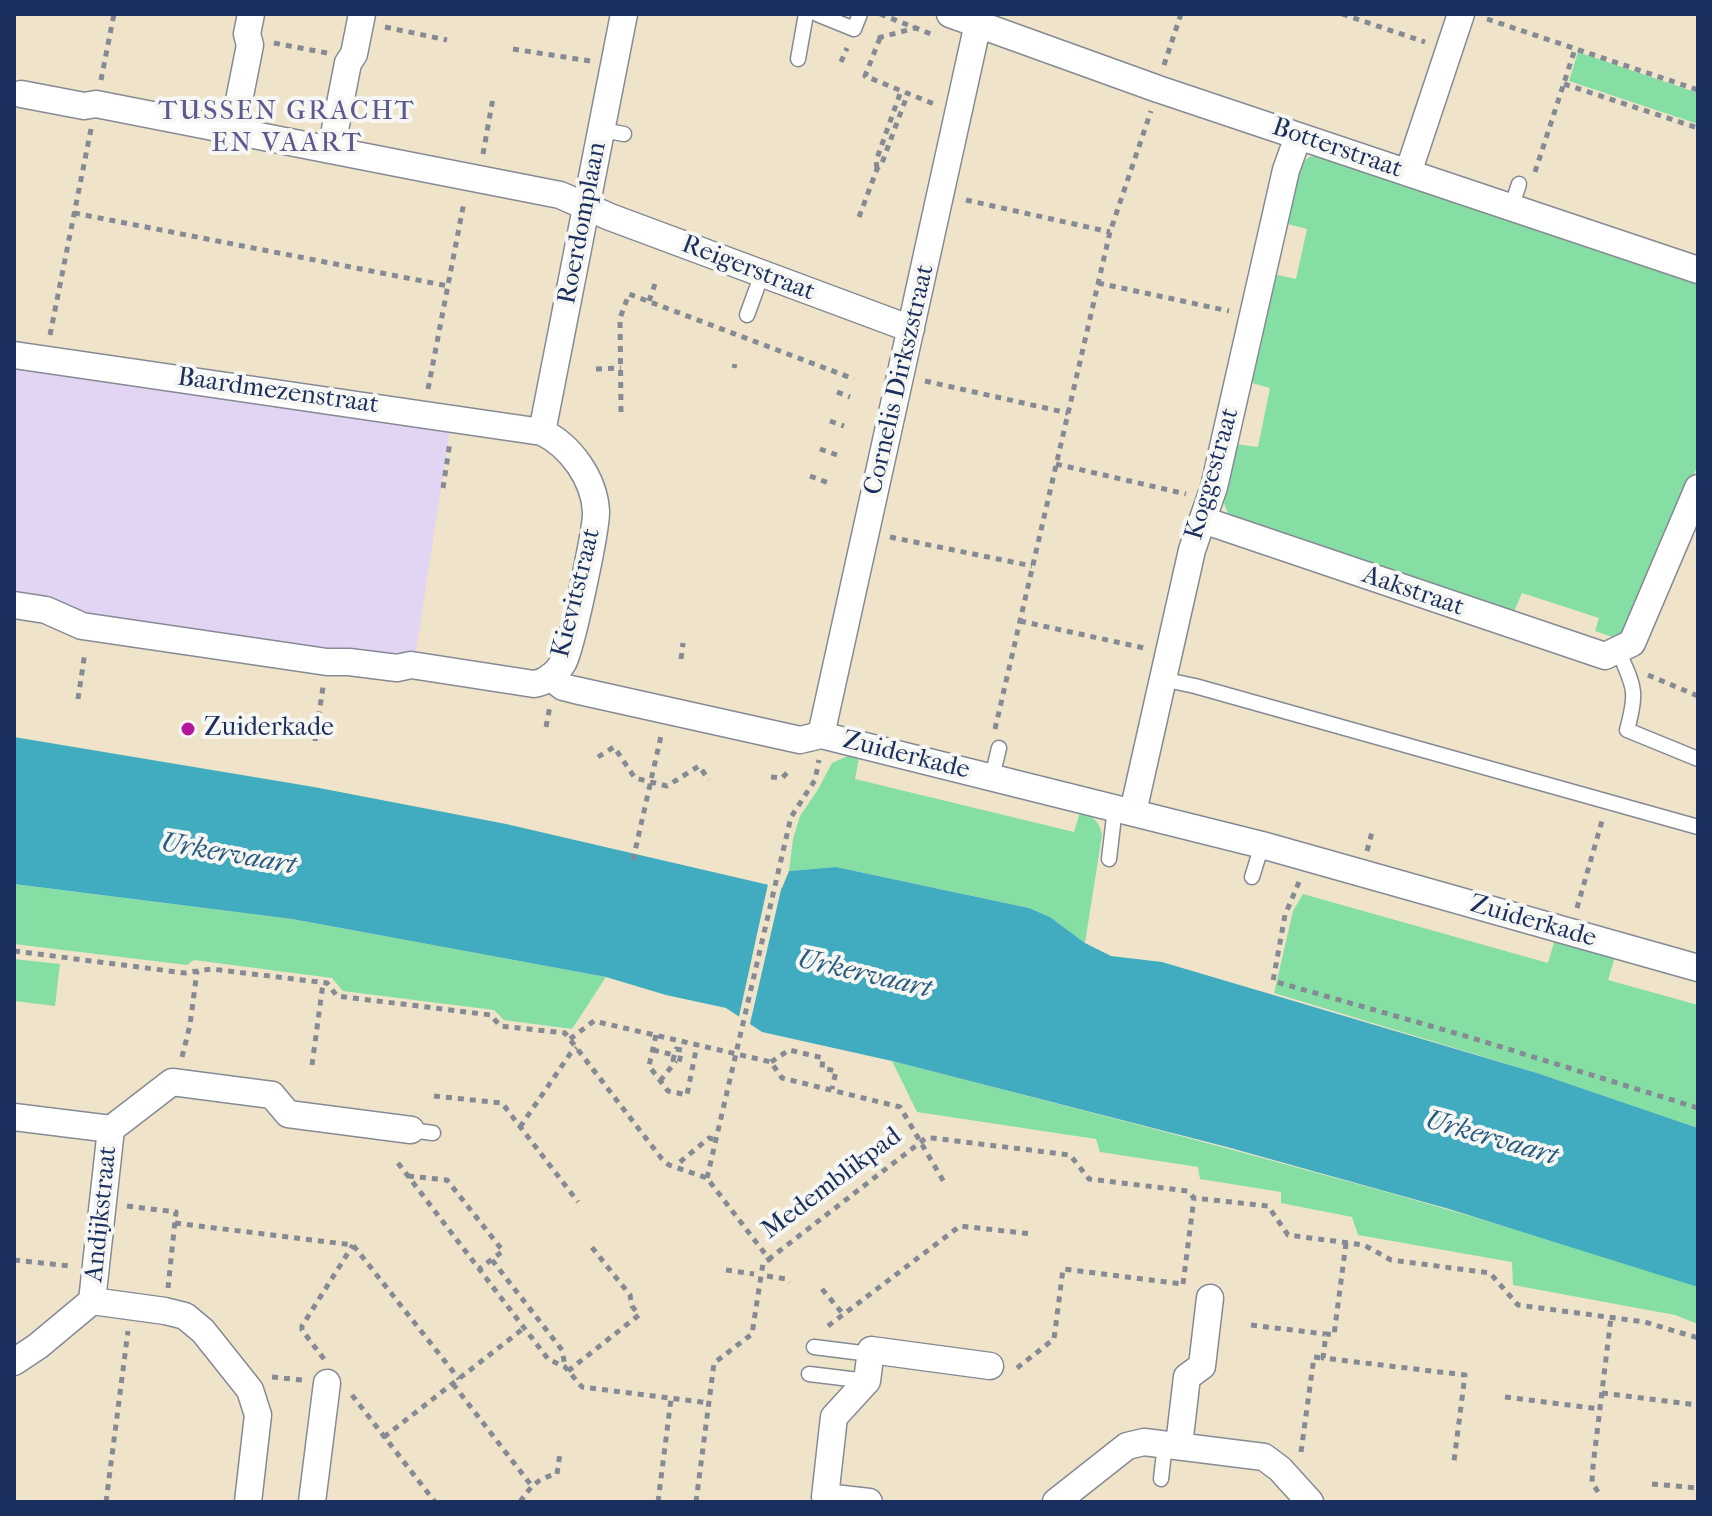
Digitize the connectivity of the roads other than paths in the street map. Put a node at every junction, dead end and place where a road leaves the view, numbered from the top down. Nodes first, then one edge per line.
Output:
1 (251, 14) edge
2 (624, 14) edge
3 (806, 14) edge
4 (817, 14) edge
5 (860, 14) edge
6 (1472, 16) edge
7 (979, 19) edge
8 (371, 20) edge
9 (944, 25) edge
10 (798, 59) dead end
11 (21, 94) dead end
12 (233, 131) junction
13 (1298, 137) junction
14 (331, 150) junction
15 (1408, 173) junction
16 (586, 207) junction
17 (1698, 270) edge
18 (762, 274) junction
19 (747, 315) dead end
20 (911, 329) junction
21 (14, 355) edge
22 (542, 432) junction
23 (1698, 488) edge
24 (1203, 520) junction
25 (14, 605) edge
26 (1621, 649) junction
27 (550, 677) junction
28 (1162, 679) junction
29 (821, 735) junction
30 (996, 741) road end
31 (1698, 759) edge
32 (992, 777) junction
33 (1124, 810) junction
34 (1698, 827) edge
35 (1262, 845) junction
36 (1109, 859) dead end
37 (1252, 877) dead end
38 (1698, 968) edge
39 (14, 1117) edge
40 (111, 1129) junction
41 (422, 1132) dead end
42 (1210, 1298) dead end
43 (92, 1301) junction
44 (814, 1347) dead end
45 (870, 1354) junction
46 (14, 1362) edge
47 (1001, 1369) road end
48 (809, 1374) dead end
49 (335, 1381) road end
50 (867, 1381) junction
51 (1172, 1444) junction
52 (1161, 1479) dead end
53 (248, 1502) edge
54 (312, 1502) edge
55 (869, 1502) edge
56 (1056, 1502) edge
57 (1310, 1502) edge

1 - 12 street
2 - 16 street, Roerdomplaan
3 - 10 lane
4 - 5 lane
6 - 15 street
7 - 9 street, Botterstraat
7 - 13 street, Botterstraat
7 - 20 street, Cornelis Dirkszstraat
8 - 14 street
11 - 12 street, Reigerstraat
12 - 14 street, Reigerstraat
13 - 15 street, Botterstraat
13 - 24 street, Koggestraat
14 - 16 street, Reigerstraat
15 - 17 street, Botterstraat
16 - 18 street, Reigerstraat
16 - 22 street, Roerdomplaan
18 - 19 lane
18 - 20 street, Reigerstraat
20 - 29 street, Cornelis Dirkszstraat
21 - 22 street, Baardmezenstraat
22 - 27 street, Kievitstraat
23 - 26 street
24 - 26 street, Aakstraat
24 - 28 street, Koggestraat
25 - 27 street, Zuiderkade
26 - 31 lane
27 - 29 street, Zuiderkade
28 - 33 street, Koggestraat
28 - 34 lane
29 - 32 street, Zuiderkade
30 - 32 lane
32 - 33 street, Zuiderkade
33 - 35 street, Zuiderkade
33 - 36 lane
35 - 37 lane
35 - 38 street, Zuiderkade
39 - 40 street, Andijkstraat
40 - 41 street
40 - 43 street, Andijkstraat
42 - 51 street
43 - 46 street, Andijkstraat
43 - 53 street, Andijkstraat
44 - 45 lane
45 - 47 street
45 - 50 street
48 - 50 lane
49 - 54 street
50 - 55 street
51 - 52 lane
51 - 56 street
51 - 57 street

